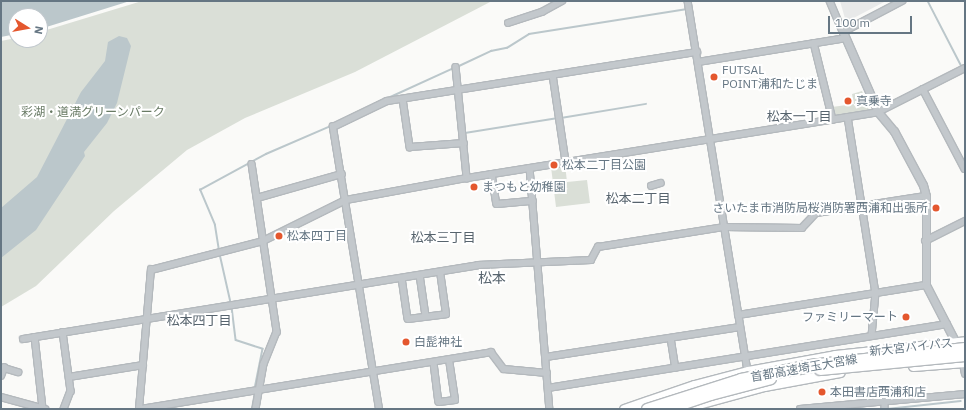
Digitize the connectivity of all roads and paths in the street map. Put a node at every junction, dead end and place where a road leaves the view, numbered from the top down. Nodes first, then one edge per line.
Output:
1 (562, 1) edge
2 (688, 1) edge
3 (830, 1) edge
4 (902, 1) edge
5 (508, 23) dead end
6 (844, 35) junction
7 (814, 43) junction
8 (697, 52) junction
9 (698, 62) junction
10 (456, 67) dead end
11 (965, 68) edge
12 (553, 75) junction
13 (923, 89) junction
14 (458, 90) junction
15 (403, 99) junction
16 (878, 112) junction
17 (848, 117) junction
18 (833, 120) junction
19 (710, 139) junction
20 (464, 143) junction
21 (566, 162) junction
22 (252, 164) dead end
23 (965, 167) edge
24 (530, 168) junction
25 (342, 174) junction
26 (492, 174) junction
27 (467, 178) junction
28 (661, 183) dead end
29 (651, 186) dead end
30 (926, 196) junction
31 (257, 198) junction
32 (346, 200) junction
33 (533, 201) junction
34 (862, 206) junction
35 (965, 221) edge
36 (724, 227) junction
37 (263, 241) junction
38 (925, 242) junction
39 (538, 262) junction
40 (440, 272) junction
41 (420, 275) junction
42 (402, 278) junction
43 (359, 285) junction
44 (926, 285) junction
45 (876, 293) junction
46 (272, 299) junction
47 (738, 314) junction
48 (426, 316) junction
49 (147, 318) junction
50 (947, 324) junction
51 (740, 327) junction
52 (63, 332) junction
53 (872, 336) junction
54 (35, 337) junction
55 (671, 338) junction
56 (23, 339) dead end
57 (960, 342) edge
58 (965, 348) edge
59 (546, 357) junction
60 (745, 358) junction
61 (449, 360) junction
62 (965, 360) edge
63 (434, 363) junction
64 (143, 365) junction
65 (676, 368) junction
66 (748, 371) junction
67 (18, 372) dead end
68 (373, 372) junction
69 (547, 373) junction
70 (965, 373) edge
71 (1, 376) edge
72 (69, 376) junction
73 (548, 388) junction
74 (256, 391) junction
75 (965, 394) edge
76 (1, 397) edge
77 (885, 401) junction
78 (45, 409) edge
79 (64, 409) edge
80 (140, 409) edge
81 (256, 409) edge
82 (379, 409) edge
83 (550, 409) edge
84 (624, 409) edge
85 (648, 409) edge
86 (669, 409) edge
87 (682, 409) edge
88 (800, 409) edge
89 (885, 409) edge

1 - 5 street
2 - 8 street
3 - 6 street
4 - 6 street
6 - 7 street
6 - 16 street
7 - 9 street
7 - 18 street
8 - 9 street
8 - 12 street
9 - 19 street
10 - 14 street
11 - 13 street
12 - 14 street
12 - 21 street
13 - 16 street
13 - 23 street
14 - 15 street
14 - 20 street
15 - 20 street
15 - 25 street
16 - 17 street
16 - 30 street
17 - 18 street
17 - 34 street
18 - 19 street
19 - 21 street
19 - 36 street
20 - 27 street
21 - 24 street
22 - 31 street
24 - 26 street
24 - 33 street
25 - 31 street
25 - 32 street
26 - 27 street
26 - 33 street
27 - 32 street
28 - 29 street
30 - 34 street
30 - 38 street
31 - 37 street
32 - 37 street
32 - 43 street
33 - 39 street
34 - 36 street
34 - 45 street
35 - 38 street
36 - 39 street
36 - 47 street
37 - 46 street
37 - 49 street
38 - 44 street
39 - 40 street
39 - 59 street
40 - 41 street
40 - 48 street
41 - 42 street
41 - 48 street
42 - 43 street
42 - 48 street
43 - 46 street
43 - 68 street
44 - 45 street
44 - 50 street
45 - 47 street
45 - 53 street
46 - 49 street
46 - 74 street
47 - 51 street
49 - 52 street
49 - 64 street
50 - 53 street
50 - 57 street
51 - 55 street
51 - 60 street
52 - 54 street
52 - 72 street
53 - 60 street
54 - 56 street
54 - 78 street
55 - 59 street
55 - 65 street
57 - 62 street
57 - 66 highway, 新大宮バイパス
58 - 85 highway, 首都高速埼玉大宮線, bridge
59 - 69 street
60 - 65 street
60 - 66 street
61 - 63 street
61 - 63 street
61 - 69 street
62 - 70 street
62 - 86 highway, 首都高速埼玉大宮線, bridge
62 - 87 highway, 新大宮バイパス
63 - 68 street
64 - 72 street
64 - 80 street
65 - 73 street
66 - 84 highway, 新大宮バイパス
67 - 71 street
68 - 74 street
68 - 82 street
69 - 73 street
72 - 79 street
73 - 83 street
74 - 80 street
74 - 81 street
75 - 77 street
76 - 78 street
77 - 88 street
77 - 89 street

